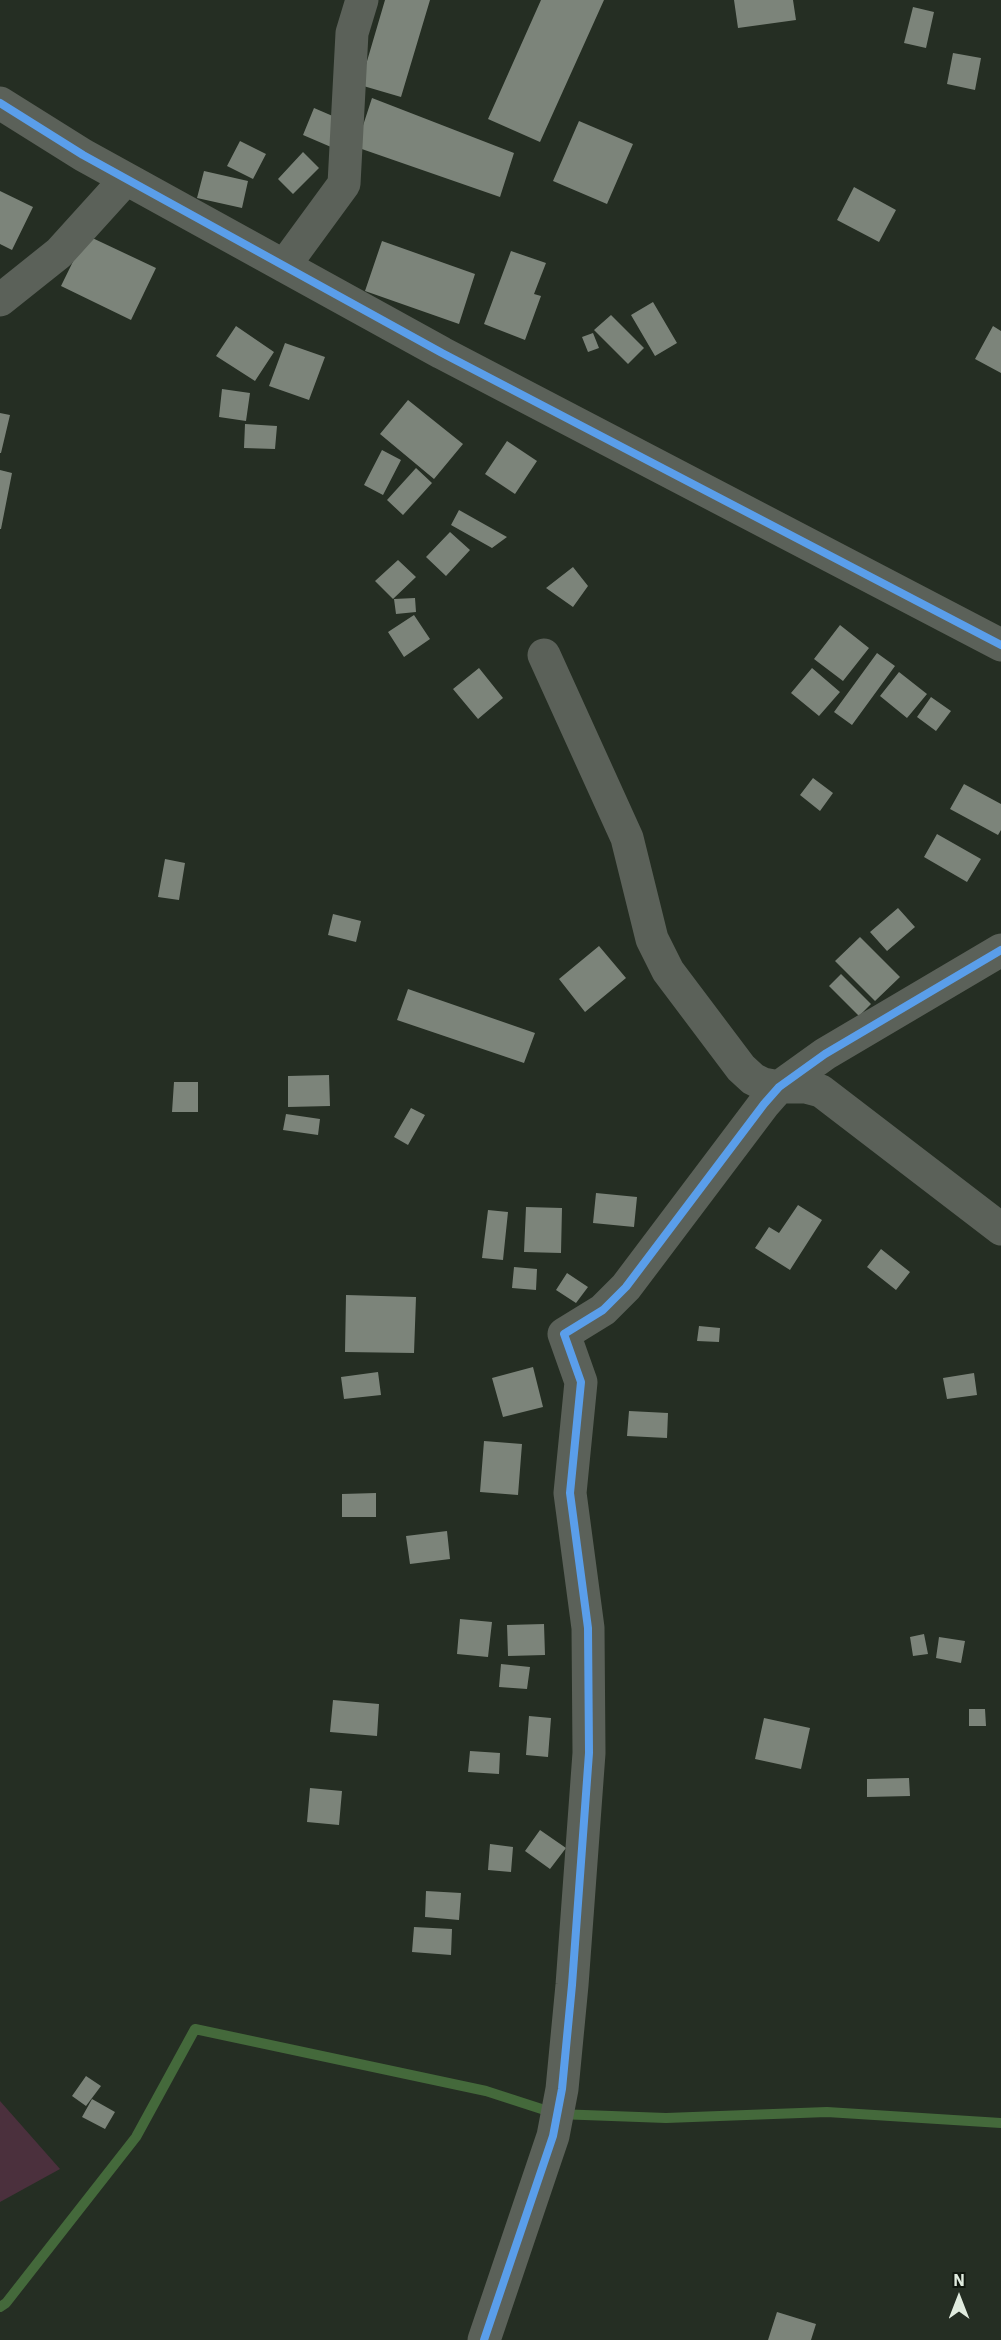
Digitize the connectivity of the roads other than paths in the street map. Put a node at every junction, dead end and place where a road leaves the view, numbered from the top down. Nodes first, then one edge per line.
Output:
1 (362, 0) edge
2 (0, 103) edge
3 (126, 179) junction
4 (284, 266) junction
5 (0, 300) edge
6 (1001, 645) edge
7 (544, 655) dead end
8 (1001, 950) edge
9 (780, 1088) junction
10 (1001, 1229) edge
11 (484, 2340) edge

1 - 4 street
2 - 3 street
3 - 4 street
3 - 5 street
4 - 6 street
7 - 9 street
8 - 9 street
9 - 10 street
9 - 11 street

